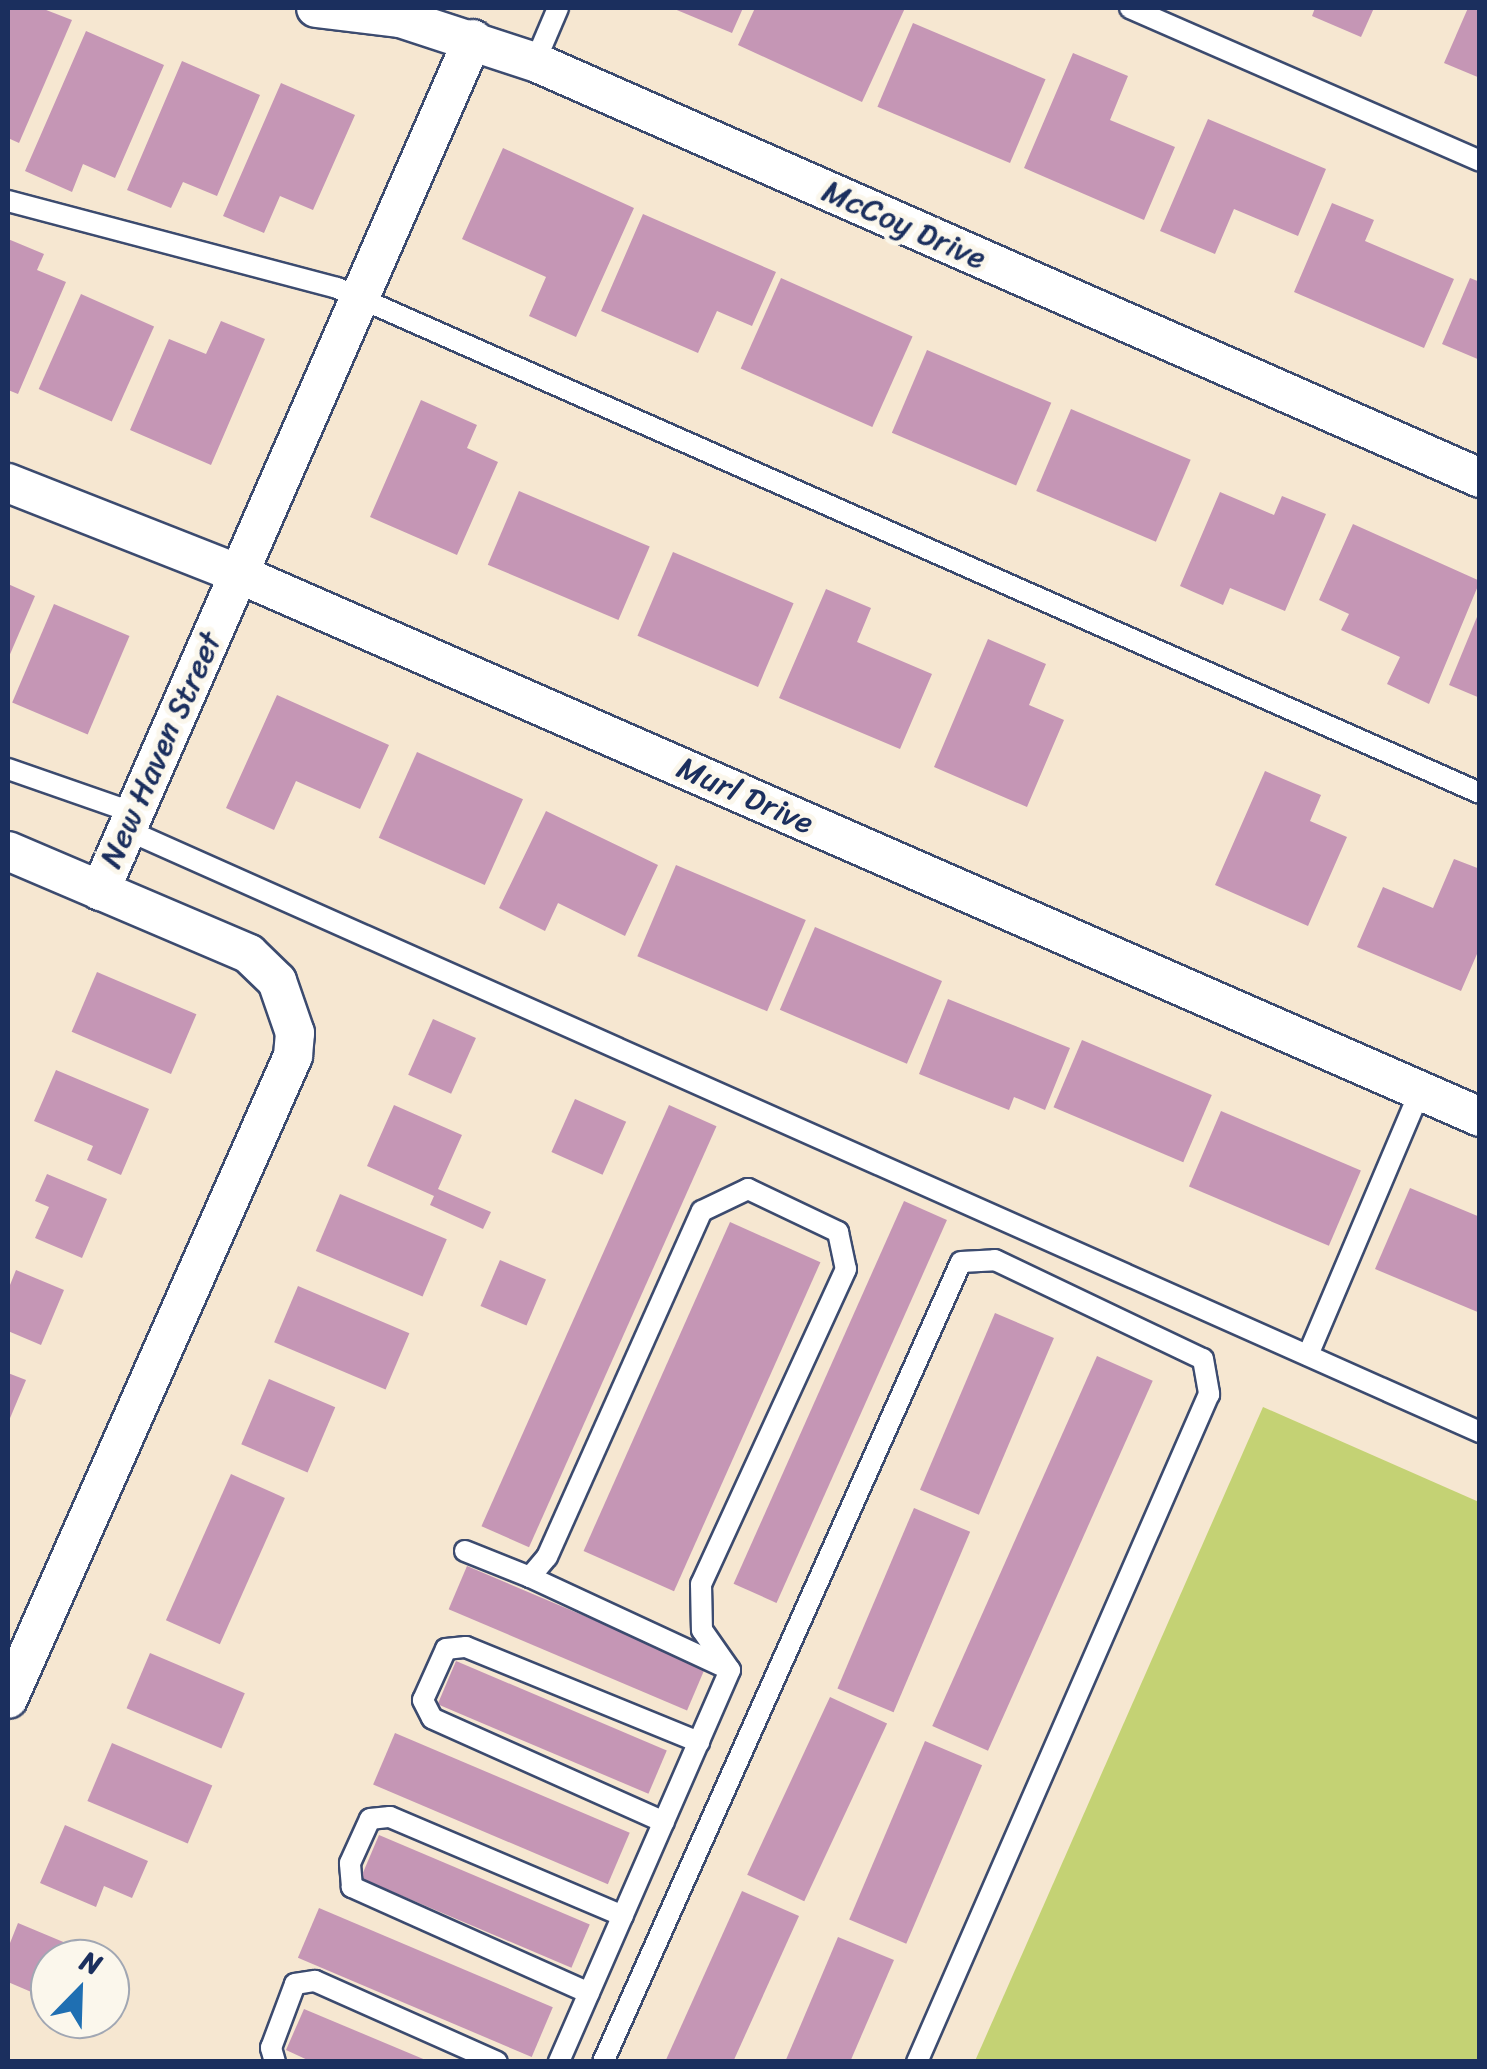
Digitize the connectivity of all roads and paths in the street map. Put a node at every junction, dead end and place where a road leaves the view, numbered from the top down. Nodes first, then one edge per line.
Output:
1 (316, 8) edge
2 (558, 8) edge
3 (1130, 8) edge
4 (402, 13) edge
5 (473, 39) junction
6 (535, 62) junction
7 (1480, 160) edge
8 (8, 202) edge
9 (359, 298) junction
10 (1480, 478) edge
11 (8, 483) edge
12 (238, 574) junction
13 (8, 769) edge
14 (1480, 794) edge
15 (130, 821) junction
16 (8, 850) edge
17 (100, 891) junction
18 (1420, 1091) junction
19 (1480, 1117) edge
20 (1308, 1355) junction
21 (1480, 1432) edge
22 (466, 1551) dead end
23 (530, 1577) junction
24 (730, 1670) junction
25 (8, 1699) edge
26 (698, 1742) junction
27 (664, 1822) junction
28 (623, 1916) junction
29 (589, 1993) junction
30 (275, 2062) edge
31 (498, 2062) edge
32 (559, 2062) edge
33 (603, 2062) edge
34 (917, 2062) edge

1 - 4 street, McCoy Drive
2 - 6 lane
3 - 7 lane
4 - 5 street, McCoy Drive
5 - 6 street, McCoy Drive
5 - 9 street, New Haven Street
6 - 10 street, McCoy Drive
8 - 9 lane
9 - 12 street, New Haven Street
9 - 14 lane
11 - 12 street, Murl Drive
12 - 15 street, New Haven Street
12 - 18 street, Murl Drive
13 - 15 lane
15 - 17 street, New Haven Street
15 - 20 lane
16 - 17 street
17 - 25 street, New Haven Street
18 - 19 street, Murl Drive
18 - 20 lane
20 - 21 lane
22 - 23 lane
23 - 24 lane
23 - 24 lane
24 - 26 lane
26 - 27 lane
26 - 27 lane
27 - 28 lane
28 - 29 lane
28 - 29 lane
29 - 32 lane
30 - 31 lane
33 - 34 lane

